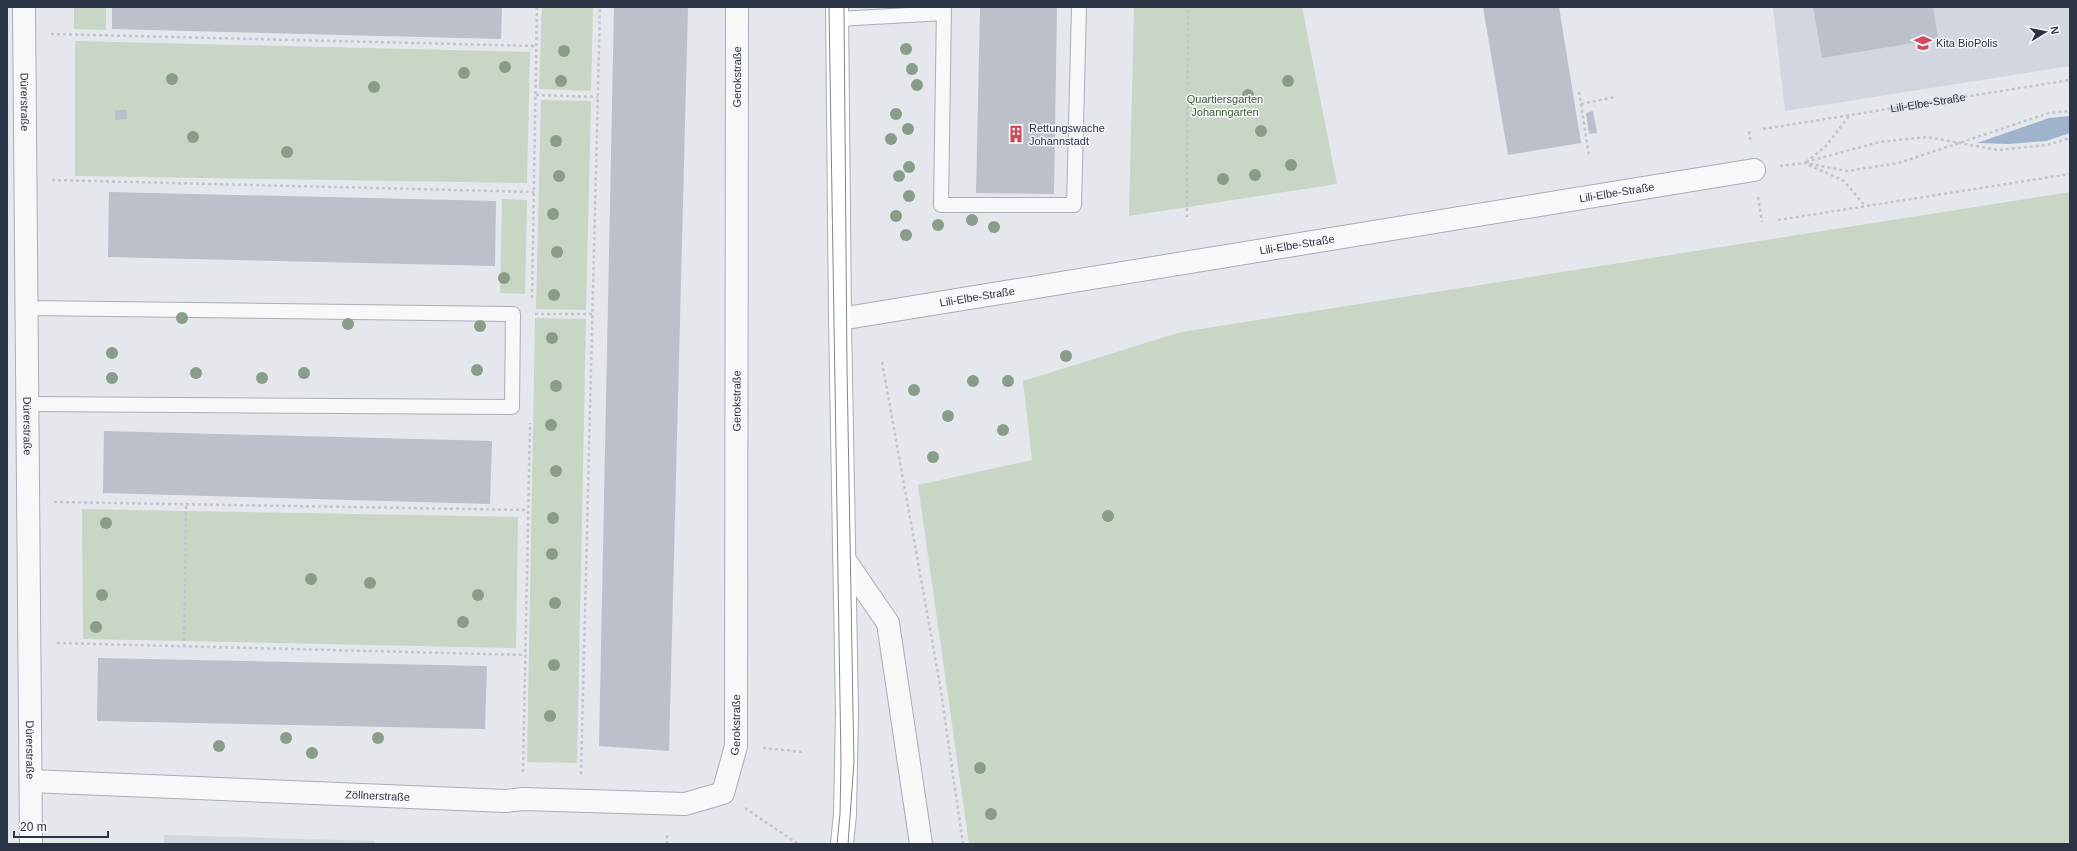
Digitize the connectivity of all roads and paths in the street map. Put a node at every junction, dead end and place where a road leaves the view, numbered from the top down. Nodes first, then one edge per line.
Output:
1 (24, 7) edge
2 (600, 7) edge
3 (737, 7) edge
4 (1079, 7) edge
5 (1188, 7) edge
6 (944, 10) edge
7 (838, 13) edge
8 (24, 34) junction
9 (537, 46) dead end
10 (2070, 80) edge
11 (1579, 92) dead end
12 (536, 95) dead end
13 (598, 97) junction
14 (1615, 97) dead end
15 (1581, 104) junction
16 (2070, 111) edge
17 (1850, 115) junction
18 (1763, 129) dead end
19 (2070, 138) edge
20 (1959, 143) junction
21 (1590, 155) dead end
22 (1804, 163) junction
23 (1754, 170) joint
24 (2070, 174) edge
25 (26, 179) junction
26 (534, 192) dead end
27 (1865, 206) junction
28 (1188, 217) dead end
29 (1778, 220) dead end
30 (27, 308) junction
31 (545, 314) dead end
32 (592, 314) junction
33 (840, 319) junction
34 (882, 362) dead end
35 (27, 404) junction
36 (28, 502) junction
37 (186, 504) junction
38 (528, 510) dead end
39 (844, 559) junction
40 (29, 643) junction
41 (184, 647) junction
42 (525, 655) dead end
43 (736, 746) junction
44 (804, 752) dead end
45 (31, 781) junction
46 (723, 793) junction
47 (580, 801) junction
48 (31, 844) edge
49 (798, 844) edge
50 (842, 844) edge
51 (921, 844) edge
52 (963, 844) edge

1 - 8 street, Dürerstraße
2 - 13 path
3 - 43 street, Gerokstraße
4 - 6 lane
5 - 28 path
6 - 7 lane
7 - 33 street
8 - 9 path
8 - 25 street, Dürerstraße
10 - 17 path, Lili-Elbe-Straße
11 - 15 path
12 - 13 path
13 - 32 path
14 - 15 path
15 - 21 path
16 - 20 path
17 - 18 path, Lili-Elbe-Straße
17 - 22 path
19 - 20 path
20 - 22 path
20 - 22 path
22 - 23 path
22 - 27 path
23 - 33 street, Lili-Elbe-Straße
24 - 27 path
25 - 26 path
25 - 30 street, Dürerstraße
27 - 29 path
30 - 35 street, Dürerstraße
30 - 35 lane
31 - 32 path
32 - 47 path
33 - 39 street
34 - 52 path
35 - 36 street, Dürerstraße
36 - 37 path
36 - 40 street, Dürerstraße
37 - 38 path
37 - 41 path
39 - 50 street
39 - 51 street
40 - 41 path
40 - 45 street, Dürerstraße
41 - 42 path
43 - 44 path
43 - 46 street, Gerokstraße
45 - 47 street, Zöllnerstraße
45 - 48 street, Dürerstraße
46 - 47 street, Zöllnerstraße
46 - 49 path

